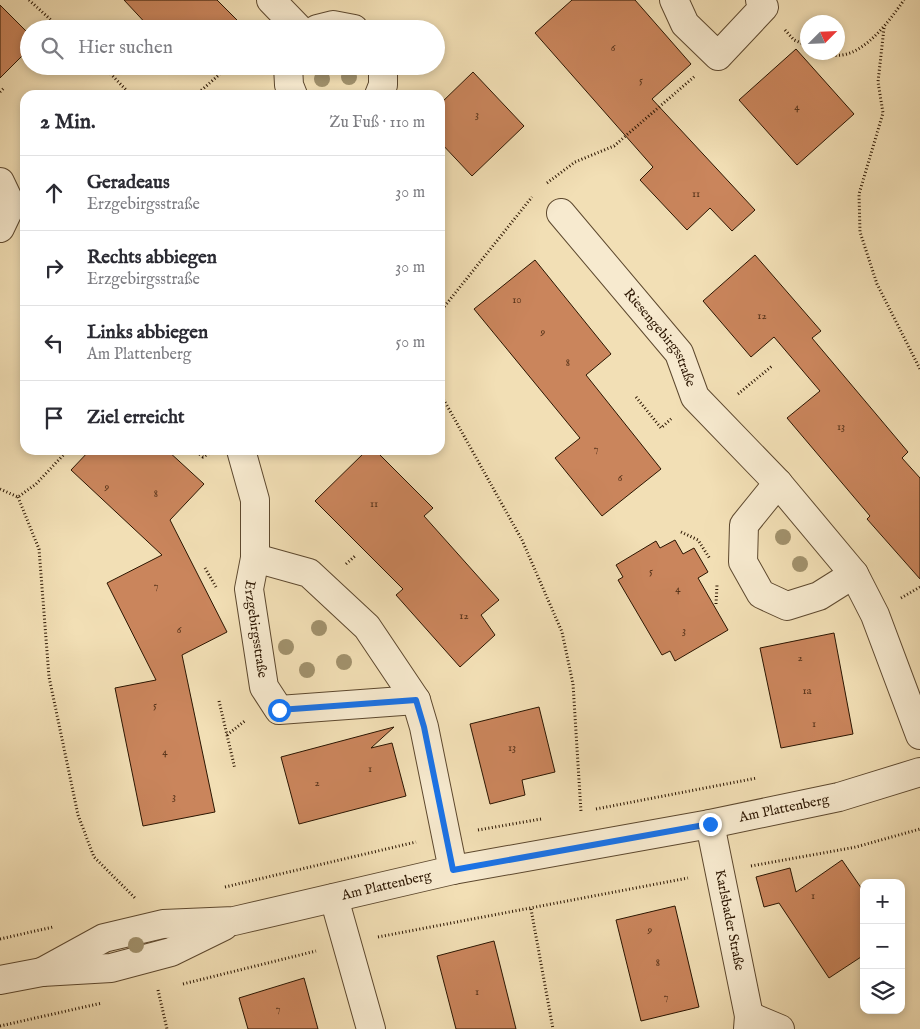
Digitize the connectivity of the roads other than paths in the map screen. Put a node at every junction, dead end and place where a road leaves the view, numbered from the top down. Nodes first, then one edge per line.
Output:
1 (271, 0) edge
2 (674, 0) edge
3 (760, 0) edge
4 (290, 20) edge
5 (288, 75) edge
6 (383, 75) edge
7 (291, 90) edge
8 (381, 90) edge
9 (0, 182) edge
10 (561, 213) dead end
11 (0, 228) edge
12 (242, 455) edge
13 (778, 483) junction
14 (255, 558) junction
15 (854, 574) junction
16 (416, 700) junction
17 (920, 735) edge
18 (920, 772) edge
19 (710, 824) junction
20 (453, 870) junction
21 (334, 898) junction
22 (0, 980) edge
23 (748, 1022) edge
24 (370, 1029) edge
25 (780, 1029) edge

1 - 4 street
2 - 3 street
5 - 7 street
6 - 8 street
9 - 11 street
10 - 13 street, Riesengebirgsstraße
12 - 14 street, Erzgebirgsstraße
13 - 15 street, Riesengebirgsstraße
13 - 15 street
14 - 16 street, Erzgebirgsstraße
14 - 16 street, Erzgebirgsstraße
15 - 17 street, Riesengebirgsstraße
16 - 20 street, Erzgebirgsstraße
18 - 19 street, Am Plattenberg
19 - 20 street, Am Plattenberg
19 - 23 street, Karlsbader Straße
20 - 21 street, Am Plattenberg
21 - 22 street, Am Plattenberg
21 - 24 street
23 - 25 street, Karlsbader Straße

